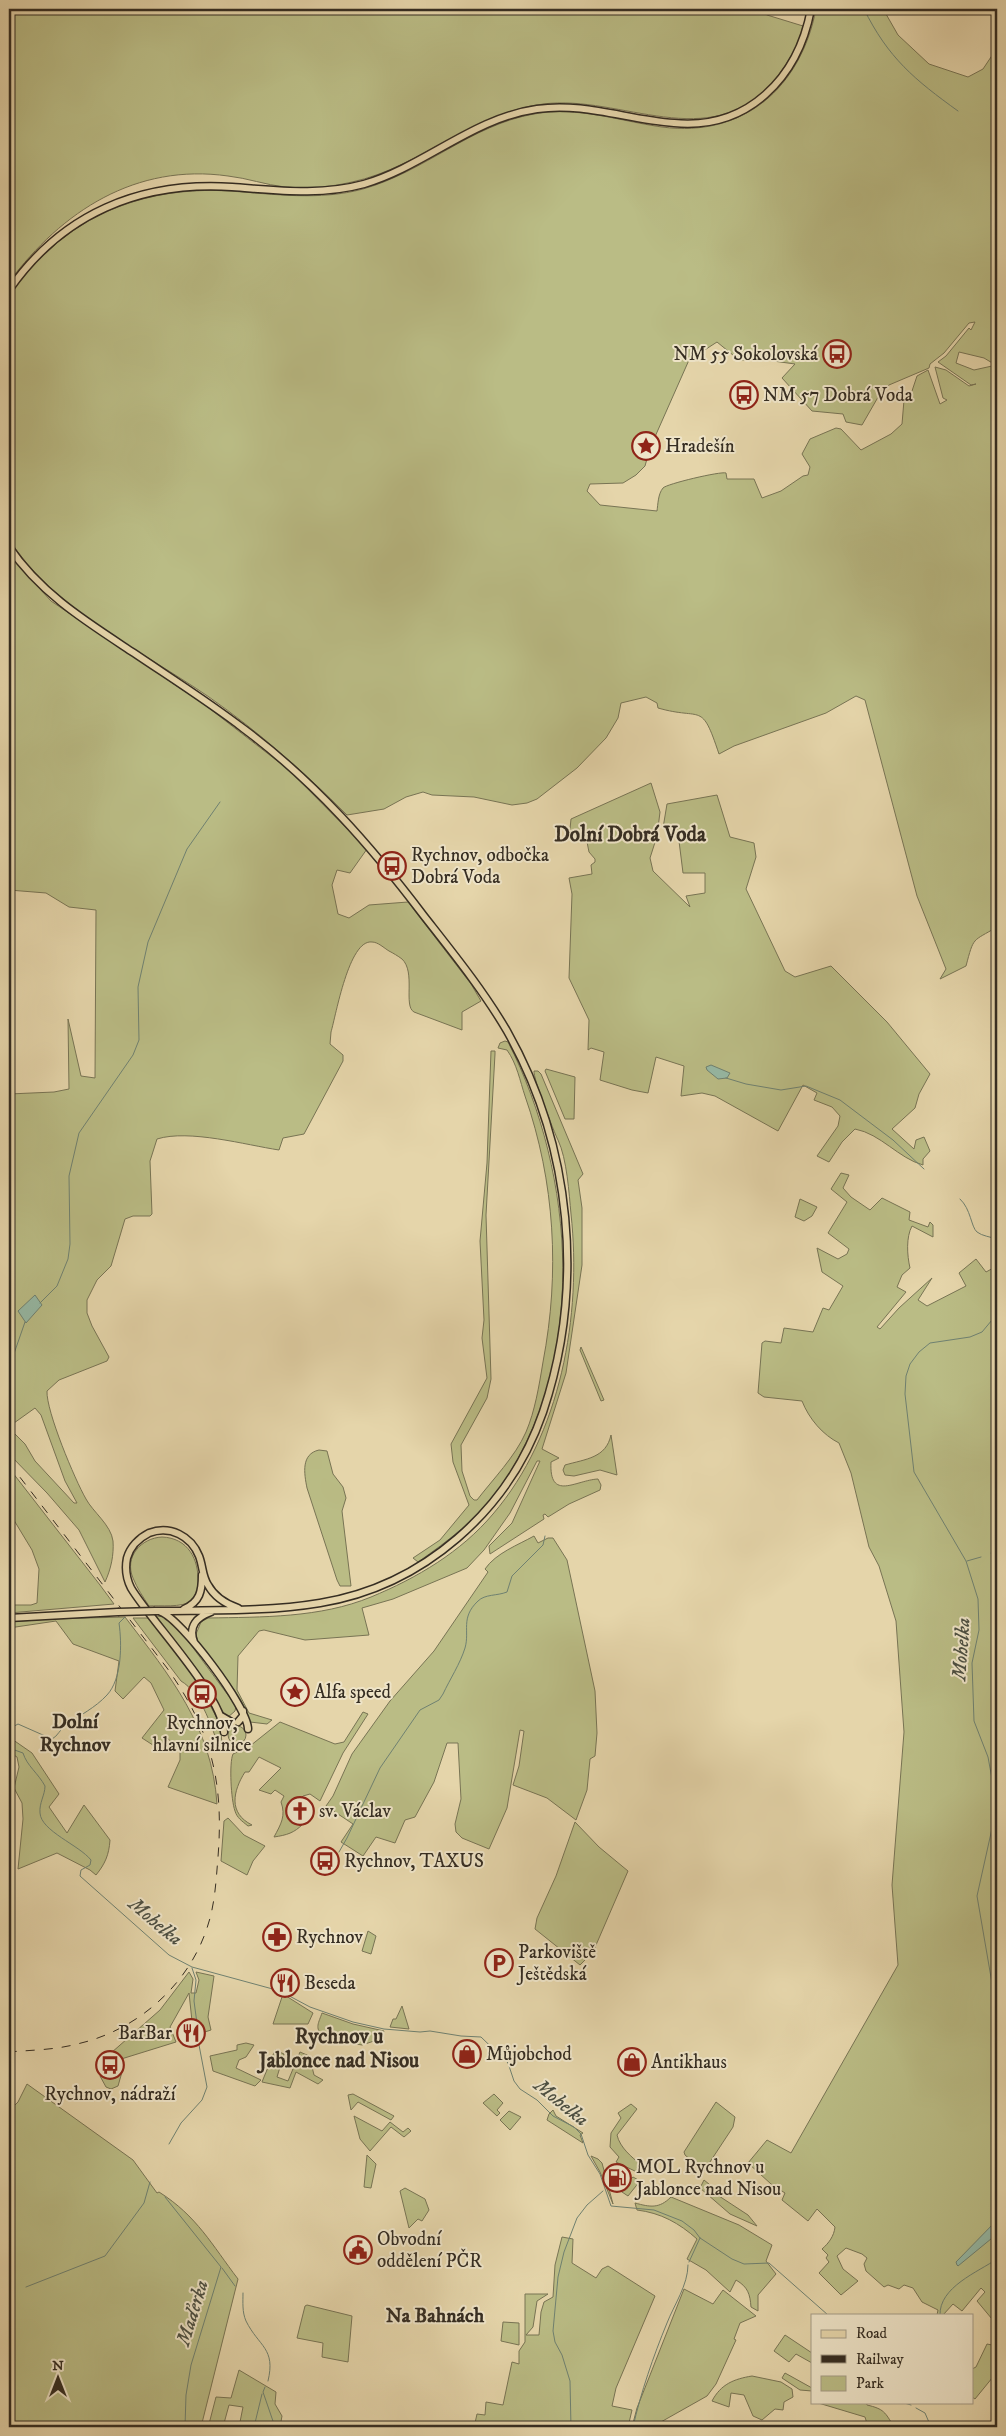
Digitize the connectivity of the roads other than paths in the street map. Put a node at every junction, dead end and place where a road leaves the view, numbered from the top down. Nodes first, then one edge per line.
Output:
1 (811, 9) edge
2 (9, 290) edge
3 (9, 547) edge
4 (202, 1569) junction
5 (246, 1609) junction
6 (224, 1610) junction
7 (155, 1611) junction
8 (177, 1611) junction
9 (9, 1618) edge
10 (197, 1647) junction
11 (243, 1711) junction
12 (218, 1713) junction
13 (248, 1729) dead end
14 (224, 1732) dead end

1 - 2 main road
3 - 5 main road
4 - 5 main road
4 - 8 main road
4 - 12 main road
5 - 6 main road
6 - 8 main road
6 - 10 main road
7 - 8 main road
7 - 9 main road, bridge
7 - 10 main road
10 - 11 main road
11 - 12 main road
11 - 13 main road
12 - 14 main road

